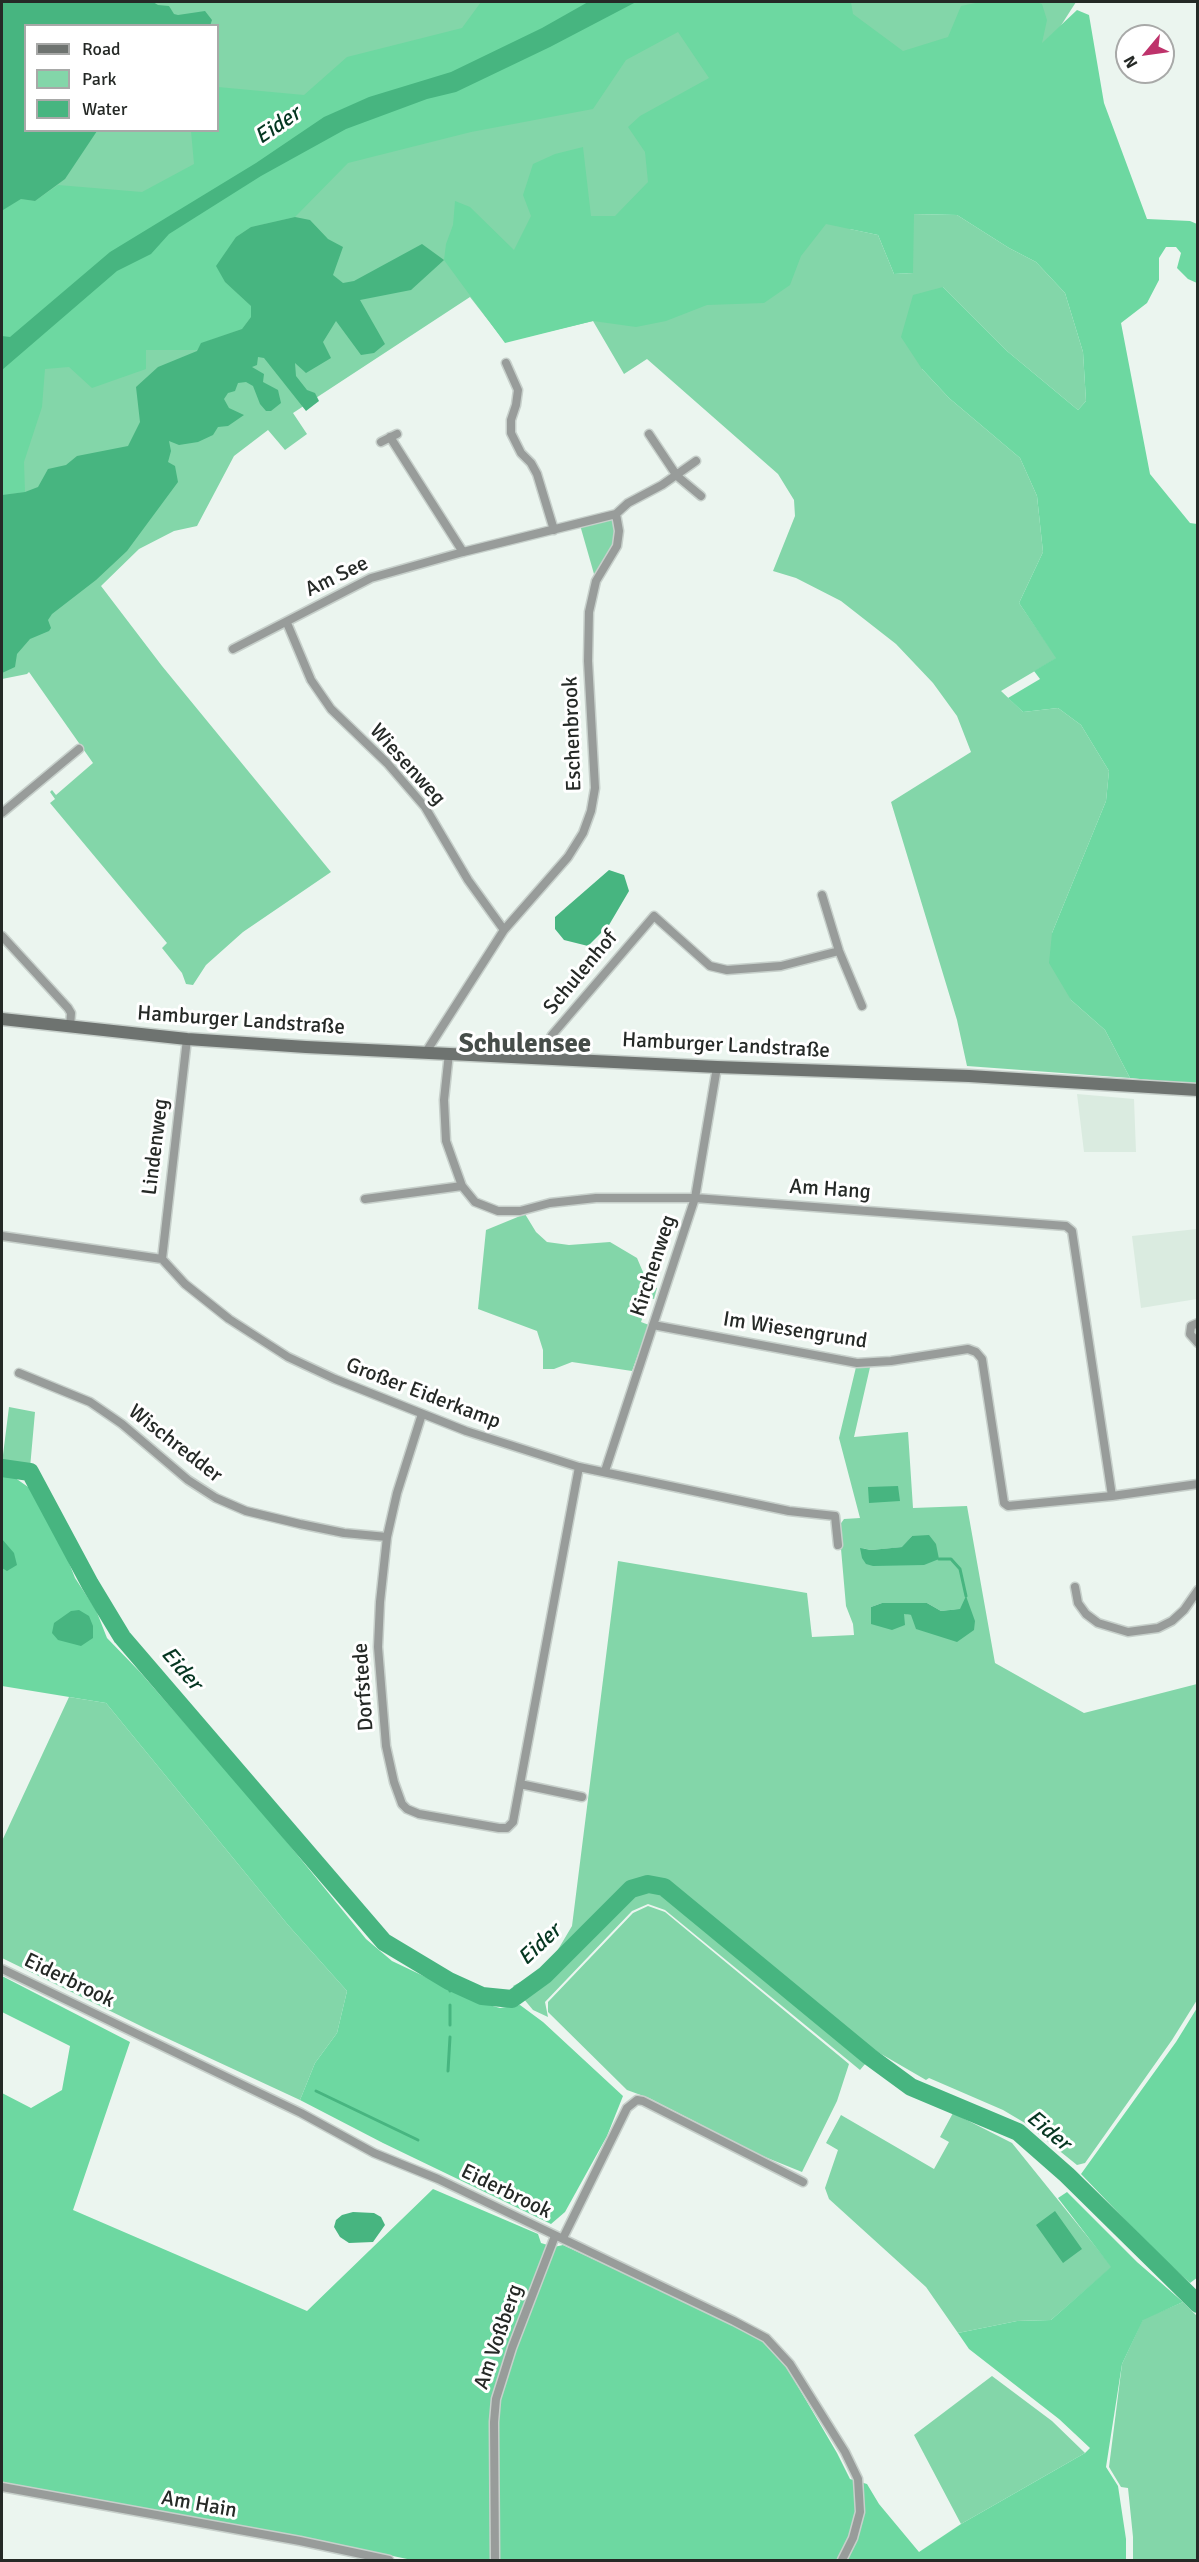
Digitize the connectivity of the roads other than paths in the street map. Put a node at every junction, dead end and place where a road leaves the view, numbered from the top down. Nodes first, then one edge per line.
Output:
1 (506, 363) dead end
2 (649, 434) dead end
3 (381, 442) dead end
4 (696, 461) dead end
5 (677, 476) junction
6 (701, 496) dead end
7 (616, 514) junction
8 (555, 530) junction
9 (463, 552) junction
10 (288, 623) junction
11 (232, 649) dead end
12 (79, 749) dead end
13 (2, 813) edge
14 (822, 895) dead end
15 (504, 930) junction
16 (2, 936) edge
17 (839, 951) junction
18 (862, 1006) dead end
19 (2, 1019) edge
20 (70, 1027) junction
21 (187, 1039) junction
22 (426, 1052) junction
23 (449, 1053) junction
24 (544, 1057) junction
25 (717, 1067) junction
26 (1197, 1090) edge
27 (462, 1186) junction
28 (695, 1198) junction
29 (365, 1199) dead end
30 (2, 1236) edge
31 (162, 1259) junction
32 (1197, 1323) edge
33 (653, 1325) junction
34 (1197, 1342) edge
35 (19, 1372) dead end
36 (422, 1414) junction
37 (579, 1467) junction
38 (605, 1472) junction
39 (1197, 1484) edge
40 (1112, 1496) junction
41 (387, 1537) junction
42 (838, 1545) dead end
43 (1075, 1587) dead end
44 (1197, 1590) edge
45 (520, 1784) junction
46 (582, 1797) dead end
47 (2, 1969) edge
48 (803, 2182) dead end
49 (559, 2237) junction
50 (2, 2487) edge
51 (361, 2558) edge
52 (389, 2560) edge
53 (495, 2560) edge
54 (842, 2560) edge

1 - 8 street
2 - 5 street
3 - 9 street
4 - 5 street
5 - 6 street
5 - 7 street
7 - 8 street, Am See
7 - 15 street, Eschenbrook
8 - 9 street, Am See
9 - 10 street, Am See
10 - 11 street, Am See
10 - 15 street, Wiesenweg
12 - 13 street
14 - 17 street
15 - 22 street, Eschenbrook
16 - 20 street
17 - 18 street
17 - 24 street, Schulenhof
19 - 20 main road, Hamburger Landstraße
20 - 21 main road, Hamburger Landstraße
21 - 22 main road, Hamburger Landstraße
21 - 31 street, Lindenweg
22 - 23 main road, Hamburger Landstraße
23 - 24 main road, Hamburger Landstraße
23 - 27 street, Am Hang
24 - 25 main road, Hamburger Landstraße
25 - 26 main road, Hamburger Landstraße
25 - 28 street, Kirchenweg
27 - 28 street, Am Hang
27 - 29 street
28 - 33 street, Kirchenweg
28 - 40 street, Am Hang
30 - 31 street
31 - 36 street, Großer Eiderkamp
32 - 34 street
33 - 38 street, Kirchenweg
33 - 40 street, Im Wiesengrund
35 - 41 street, Wischredder
36 - 37 street, Großer Eiderkamp
36 - 41 street, Dorfstede
37 - 38 street, Großer Eiderkamp
37 - 45 street, Dorfstede
38 - 42 street, Großer Eiderkamp
39 - 40 street, Im Wiesengrund
41 - 45 street, Dorfstede
43 - 44 street
45 - 46 street
47 - 49 street, Eiderbrook
48 - 49 street, Am Voßberg
49 - 53 street, Am Voßberg
49 - 54 street, Eiderbrook
50 - 51 street, Am Hain
51 - 52 street, Am Hain

